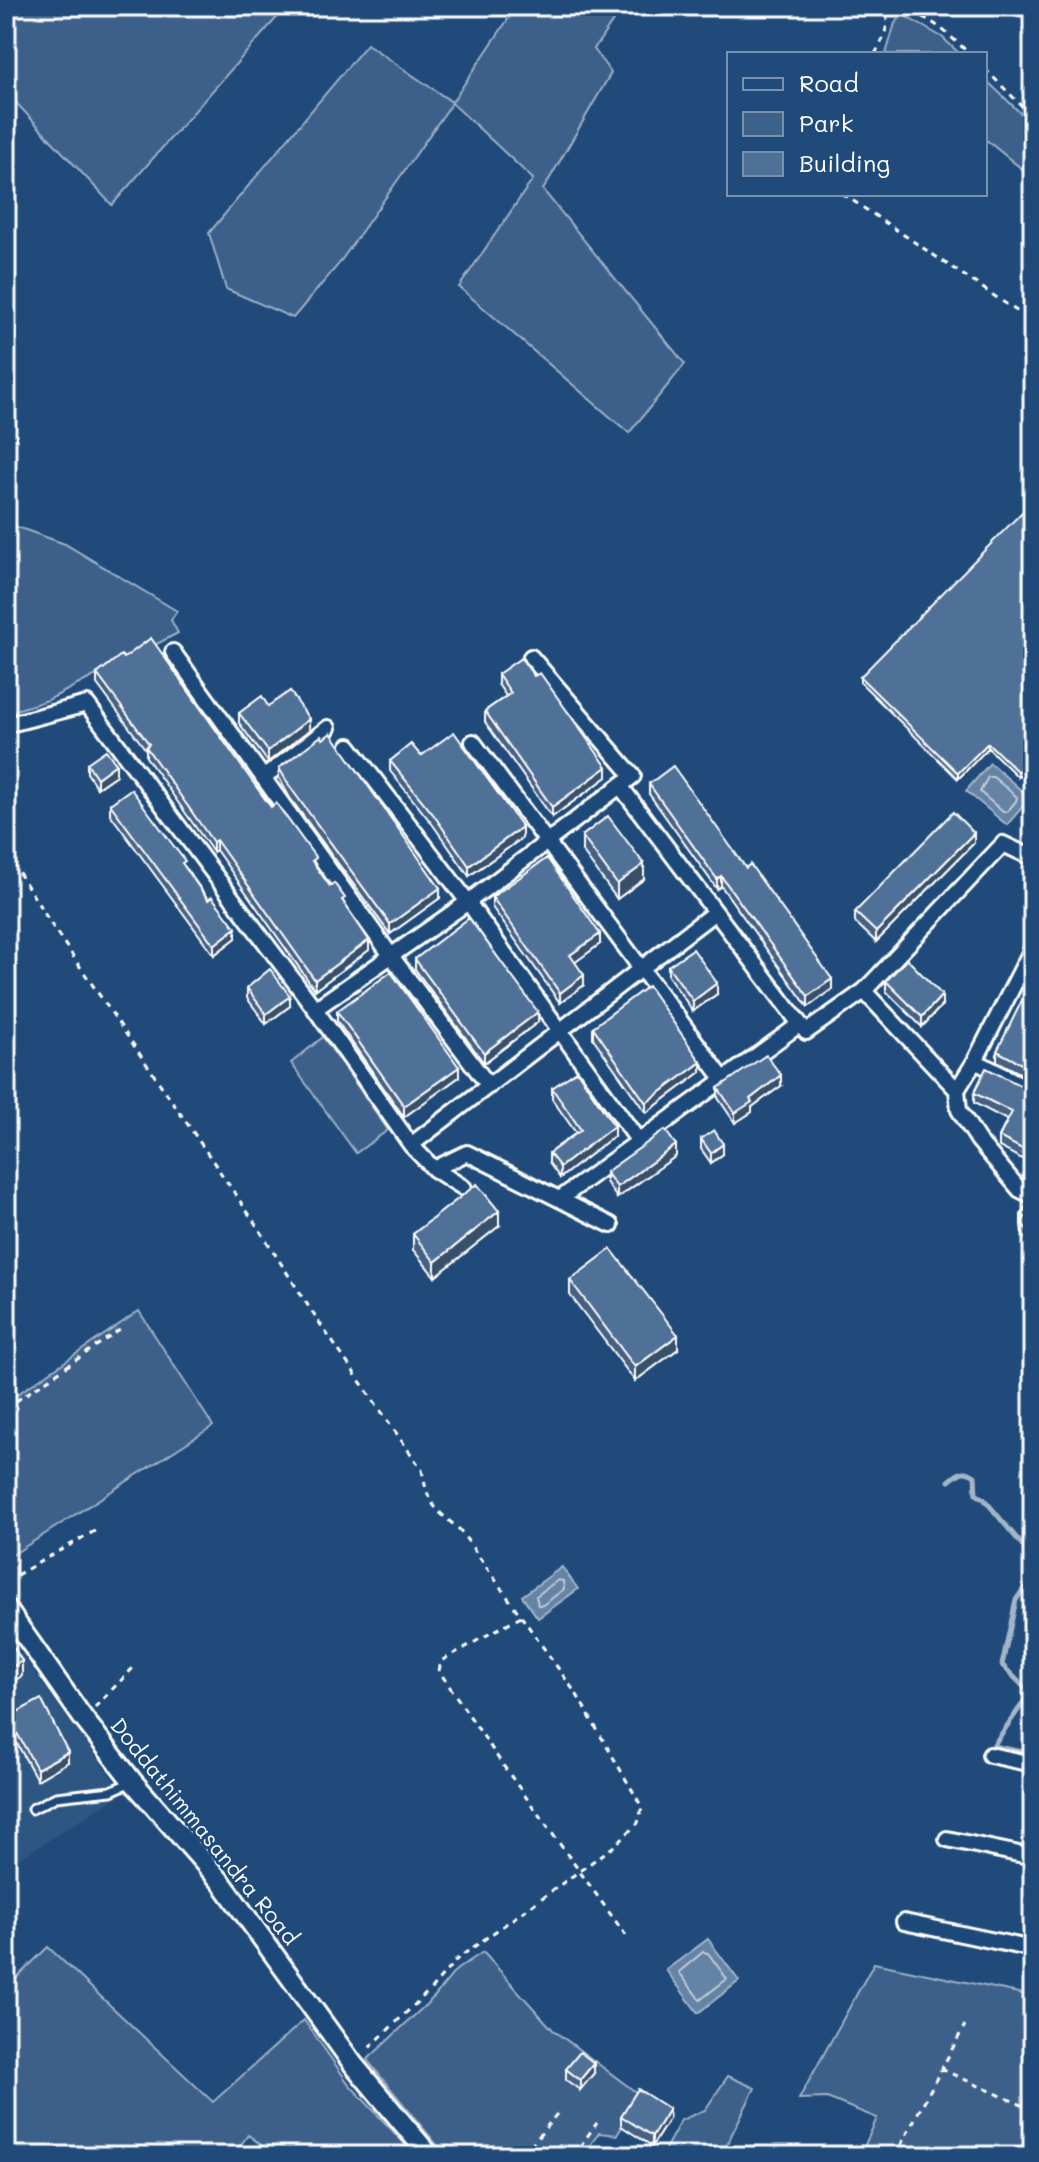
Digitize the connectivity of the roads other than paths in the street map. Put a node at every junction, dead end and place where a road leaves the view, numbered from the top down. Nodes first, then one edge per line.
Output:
1 (173, 652) dead end
2 (531, 657) dead end
3 (6, 725) edge
4 (328, 728) dead end
5 (473, 742) dead end
6 (349, 746) dead end
7 (263, 778) junction
8 (621, 787) junction
9 (546, 843) junction
10 (1033, 858) edge
11 (468, 902) junction
12 (715, 912) junction
13 (1033, 947) edge
14 (392, 957) junction
15 (642, 969) junction
16 (1027, 973) edge
17 (864, 991) junction
18 (315, 1009) junction
19 (800, 1024) junction
20 (561, 1031) junction
21 (975, 1061) junction
22 (724, 1080) junction
23 (489, 1086) junction
24 (957, 1090) junction
25 (1033, 1091) edge
26 (640, 1143) junction
27 (411, 1145) junction
28 (434, 1169) junction
29 (464, 1188) dead end
30 (1033, 1196) edge
31 (561, 1198) junction
32 (611, 1225) dead end
33 (6, 1608) edge
34 (990, 1755) dead end
35 (1033, 1764) edge
36 (133, 1782) junction
37 (32, 1809) dead end
38 (947, 1839) dead end
39 (1033, 1857) edge
40 (904, 1922) dead end
41 (1033, 1949) edge
42 (430, 2156) edge

1 - 7 street
2 - 8 street
3 - 18 street
4 - 7 street
5 - 9 street
6 - 11 street
7 - 14 street
8 - 9 street
8 - 12 street
9 - 11 street
9 - 15 street
10 - 17 street
11 - 14 street
11 - 20 street
12 - 15 street
12 - 19 street
13 - 16 street
14 - 18 street
14 - 23 street
15 - 20 street
15 - 22 street
16 - 21 street
17 - 19 street
17 - 24 street
18 - 27 street
19 - 22 street
20 - 23 street
20 - 26 street
21 - 24 street
21 - 25 street
22 - 26 street
23 - 27 street
24 - 30 street
26 - 31 street
27 - 28 street
28 - 29 street
28 - 31 street
31 - 32 street
33 - 36 street, Doddathimmasandra Road
34 - 35 street
36 - 37 lane
36 - 42 street, Doddathimmasandra Road
38 - 39 street
40 - 41 street

